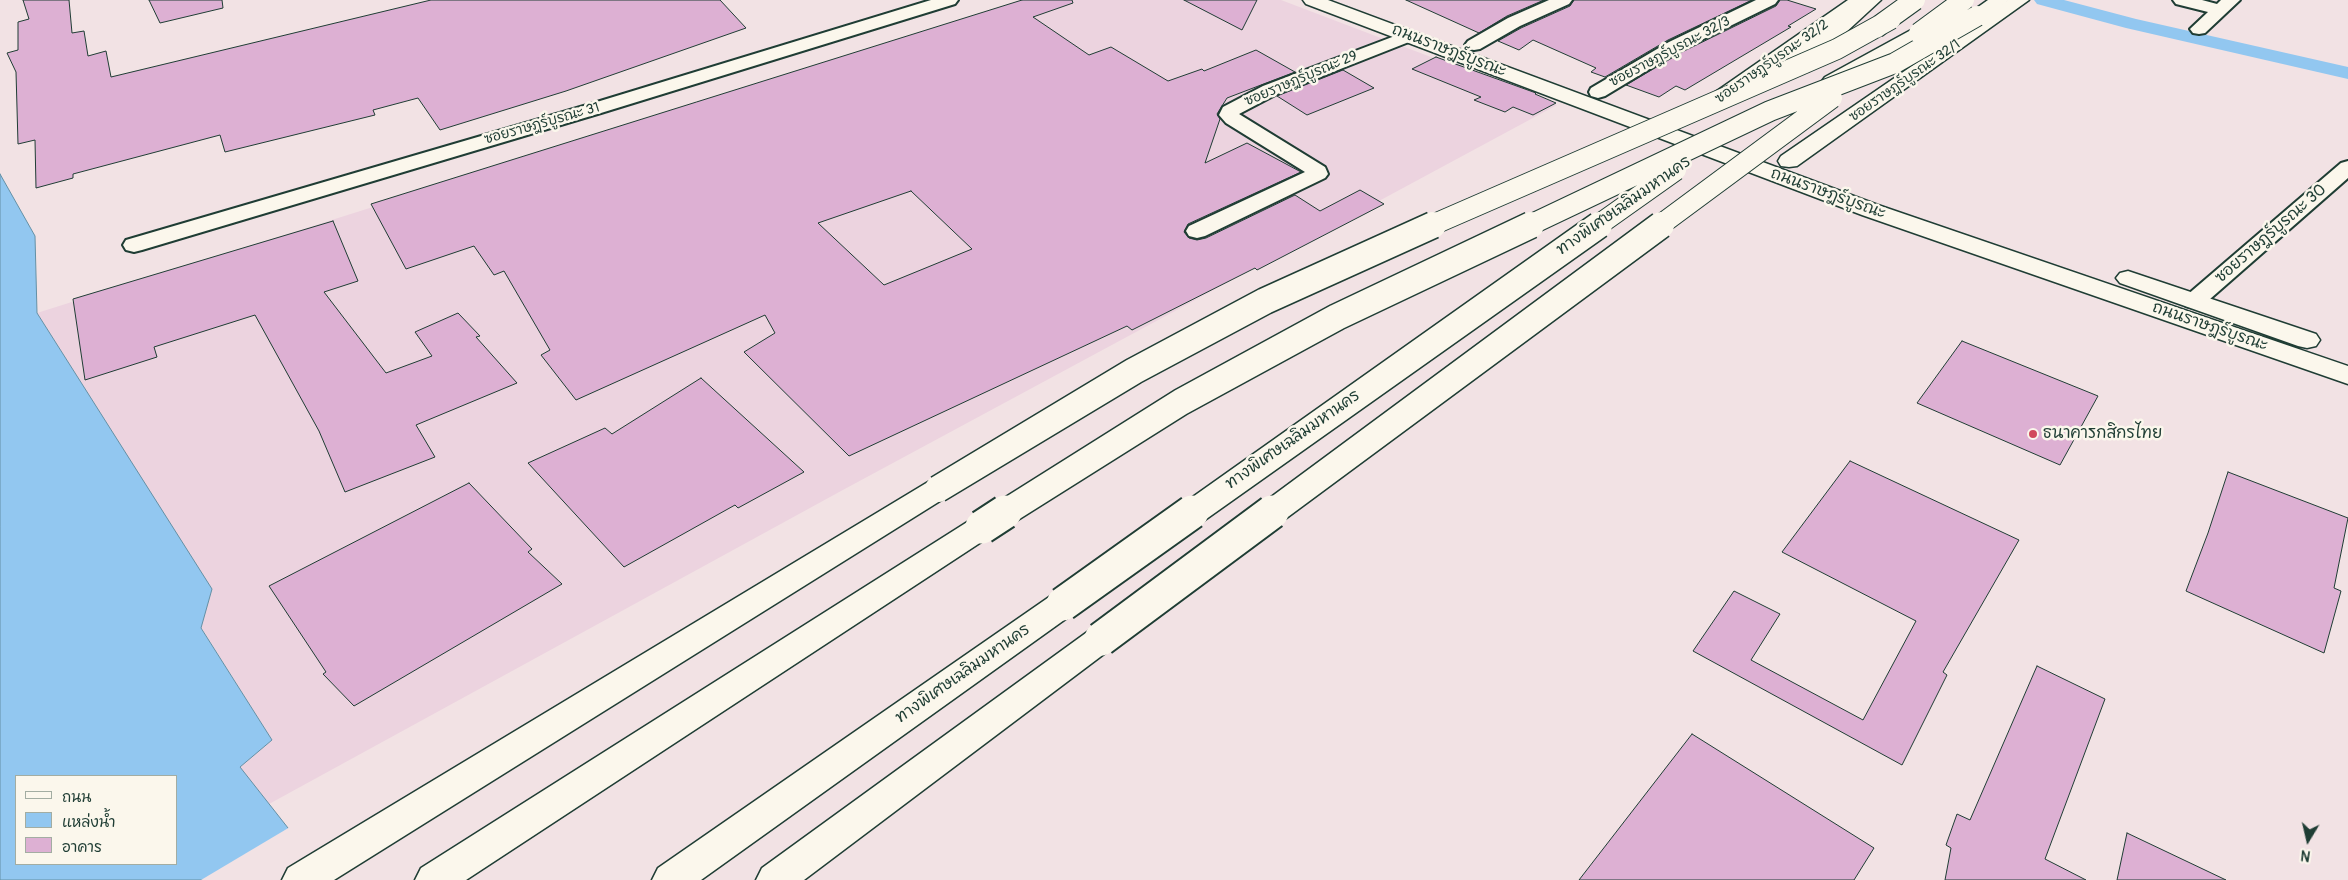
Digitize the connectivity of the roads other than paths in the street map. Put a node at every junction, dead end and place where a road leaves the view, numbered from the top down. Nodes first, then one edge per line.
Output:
1 (949, 0) edge
2 (1312, 0) edge
3 (1352, 0) edge
4 (1562, 0) edge
5 (1769, 0) edge
6 (1860, 0) edge
7 (1872, 0) edge
8 (1915, 0) edge
9 (1964, 0) edge
10 (2000, 0) edge
11 (2020, 0) edge
12 (2182, 0) edge
13 (2225, 5) edge
14 (1891, 19) dead end
15 (2199, 29) dead end
16 (1922, 30) dead end
17 (1408, 36) junction
18 (1474, 45) junction
19 (1778, 75) junction
20 (1598, 92) junction
21 (1770, 111) junction
22 (1683, 123) junction
23 (1789, 161) junction
24 (2348, 167) edge
25 (1197, 231) dead end
26 (134, 245) dead end
27 (2194, 301) junction
28 (2348, 355) edge
29 (2348, 375) edge
30 (301, 880) edge
31 (434, 880) edge
32 (671, 880) edge
33 (774, 880) edge

1 - 26 street, ซอยราษฎร์บูรณะ 31
2 - 17 main road, ถนนราษฎร์บูรณะ
3 - 18 main road, ถนนราษฎร์บูรณะ
4 - 18 street
5 - 20 street, ซอยราษฎร์บูรณะ 32/3
6 - 22 main road, ซอยราษฎร์บูรณะ 32/2
7 - 19 main road, bridge
8 - 32 main road, ทางพิเศษเฉลิมมหานคร, bridge
9 - 33 main road, bridge
10 - 21 main road, bridge
11 - 23 main road, ซอยราษฎร์บูรณะ 32/1
12 - 13 street
13 - 15 street
14 - 19 main road, bridge
16 - 21 main road, bridge
17 - 25 street, ซอยราษฎร์บูรณะ 29
17 - 29 main road, ถนนราษฎร์บูรณะ
18 - 20 main road, ถนนราษฎร์บูรณะ
19 - 30 main road, bridge
20 - 22 main road, ถนนราษฎร์บูรณะ
21 - 31 main road, bridge
22 - 23 main road, ถนนราษฎร์บูรณะ
23 - 27 main road, ถนนราษฎร์บูรณะ
24 - 27 street, ซอยราษฎร์บูรณะ 30
27 - 28 main road, ถนนราษฎร์บูรณะ

